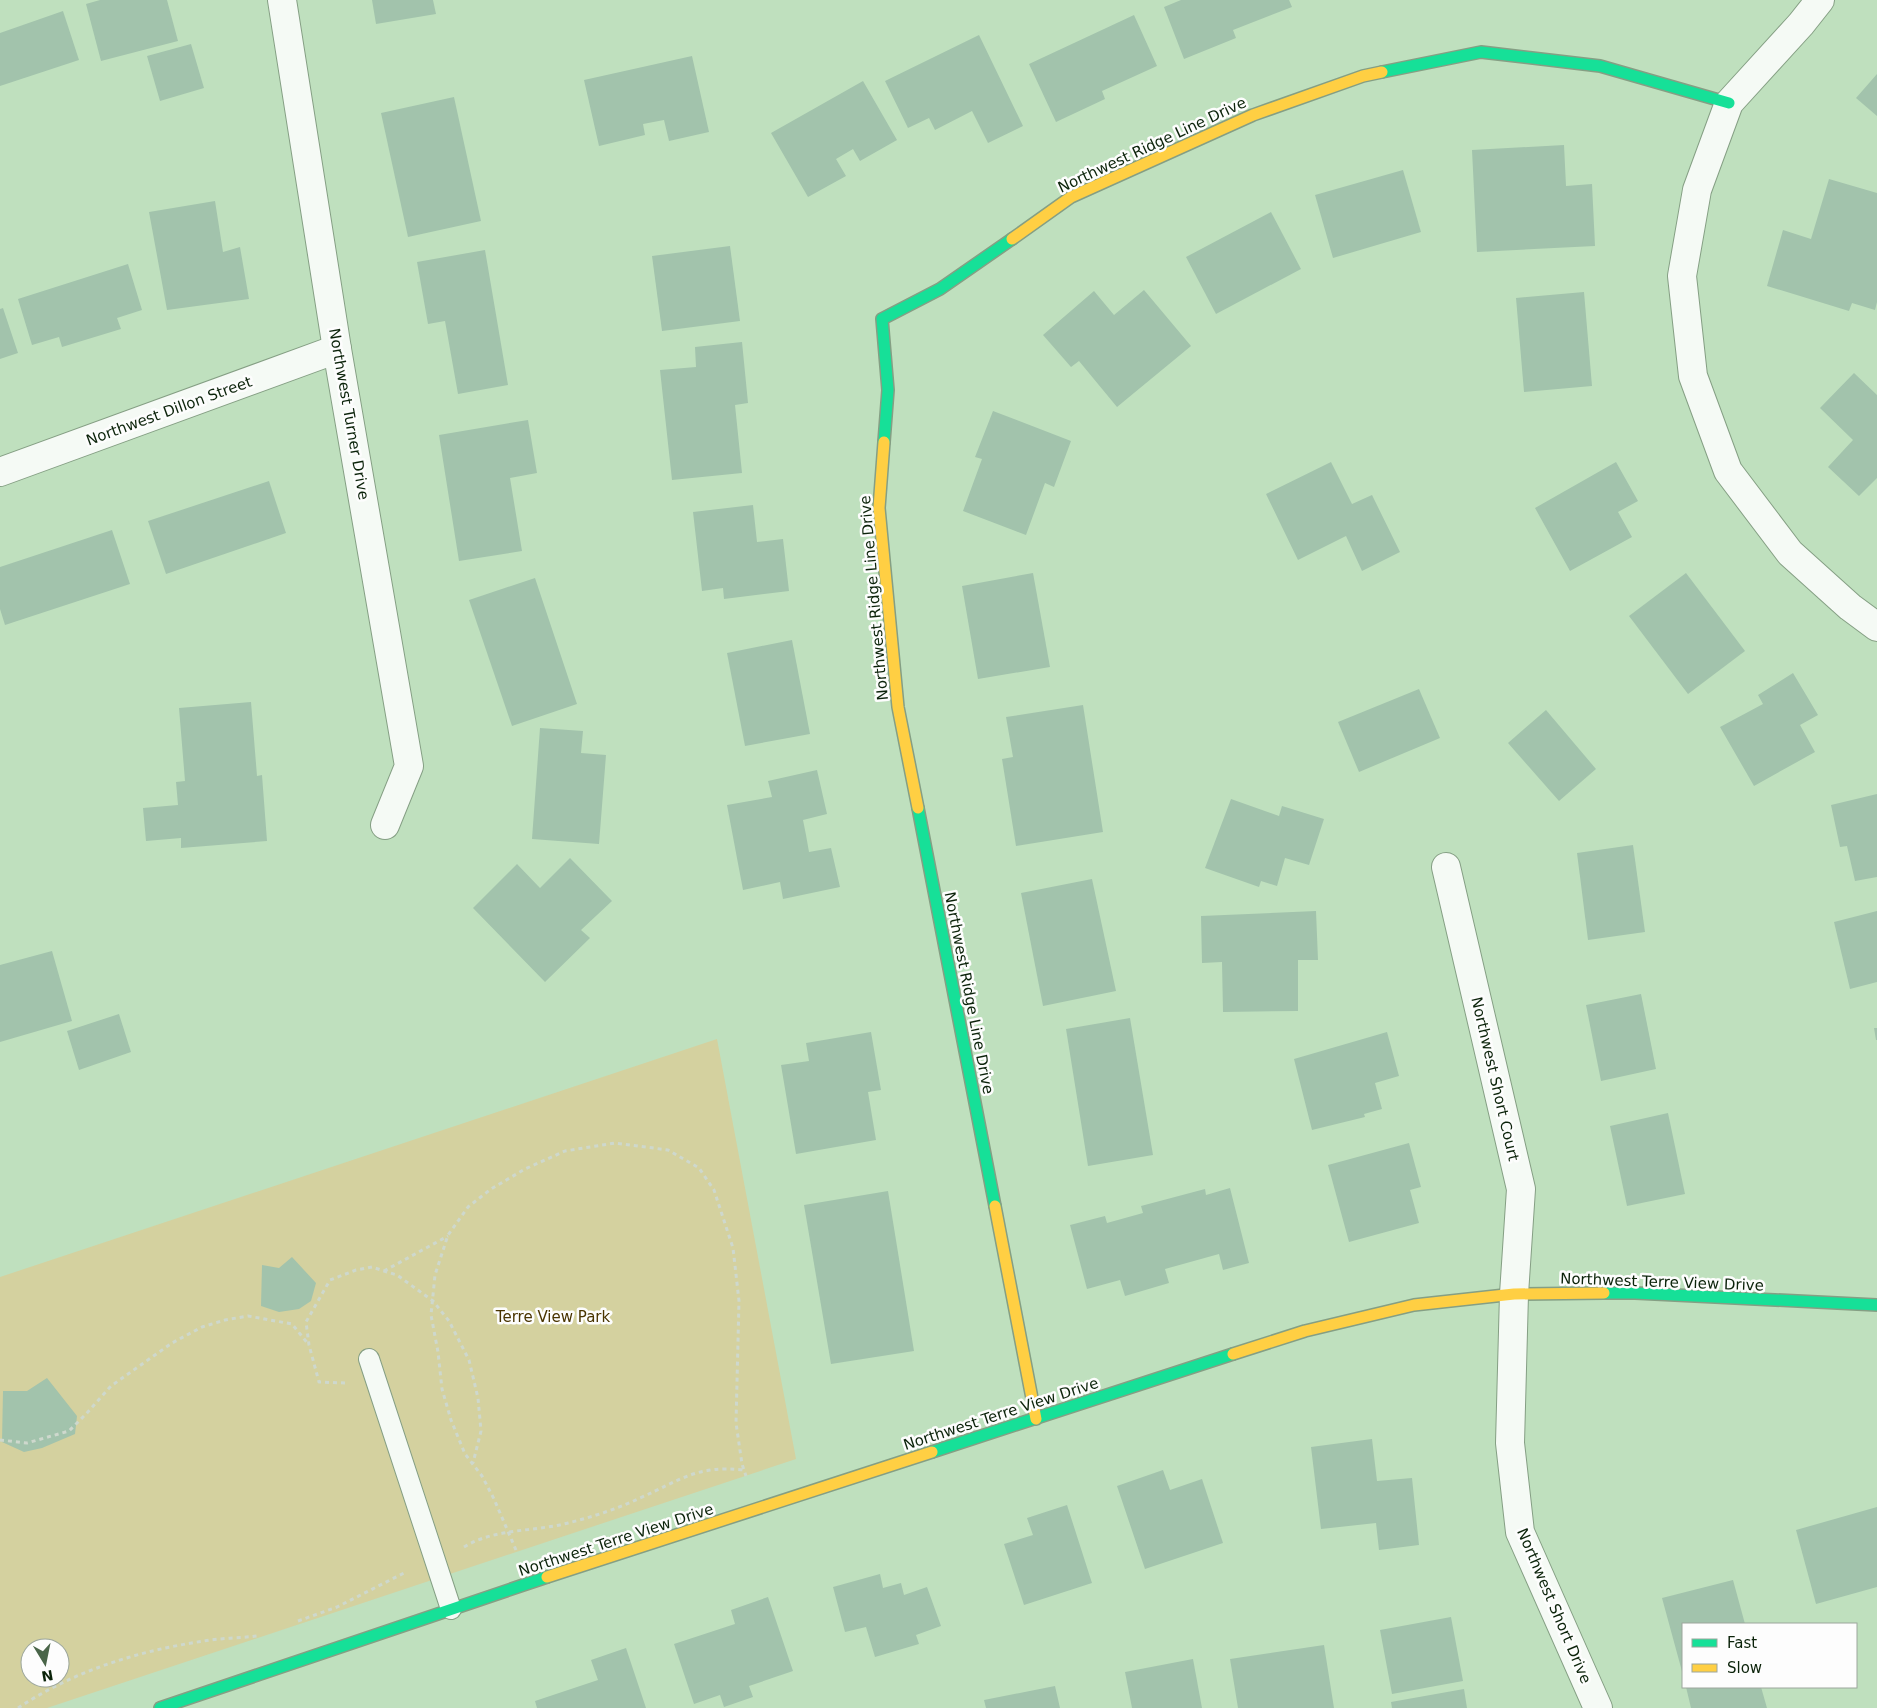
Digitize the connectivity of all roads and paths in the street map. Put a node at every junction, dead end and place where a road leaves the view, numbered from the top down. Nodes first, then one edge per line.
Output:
1 (282, 0) edge
2 (1820, 0) edge
3 (1729, 103) junction
4 (338, 349) junction
5 (0, 472) edge
6 (1877, 627) edge
7 (385, 824) dead end
8 (1446, 867) dead end
9 (448, 1235) junction
10 (384, 1271) dead end
11 (1514, 1294) junction
12 (1877, 1305) edge
13 (310, 1345) dead end
14 (369, 1358) dead end
15 (1036, 1419) junction
16 (0, 1440) edge
17 (744, 1470) junction
18 (757, 1510) junction
19 (509, 1532) junction
20 (436, 1563) junction
21 (529, 1584) junction
22 (451, 1609) junction
23 (298, 1622) dead end
24 (260, 1636) dead end
25 (18, 1708) edge
26 (160, 1708) edge
27 (1598, 1708) edge

1 - 4 street, Northwest Turner Drive
2 - 3 street
3 - 6 street
3 - 15 street, Northwest Ridge Line Drive
4 - 5 street, Northwest Dillon Street
4 - 7 street, Northwest Turner Drive
8 - 11 street, Northwest Short Court
9 - 10 path
9 - 17 path
9 - 19 path
11 - 12 street, Northwest Terre View Drive
11 - 15 street, Northwest Terre View Drive
11 - 27 street, Northwest Short Drive
13 - 16 path
14 - 20 lane
15 - 18 street, Northwest Terre View Drive
17 - 18 path
17 - 19 path
18 - 21 street, Northwest Terre View Drive
19 - 20 path
19 - 21 path
20 - 22 lane
20 - 23 path
21 - 22 street, Northwest Terre View Drive
22 - 26 street, Northwest Terre View Drive
24 - 25 path

